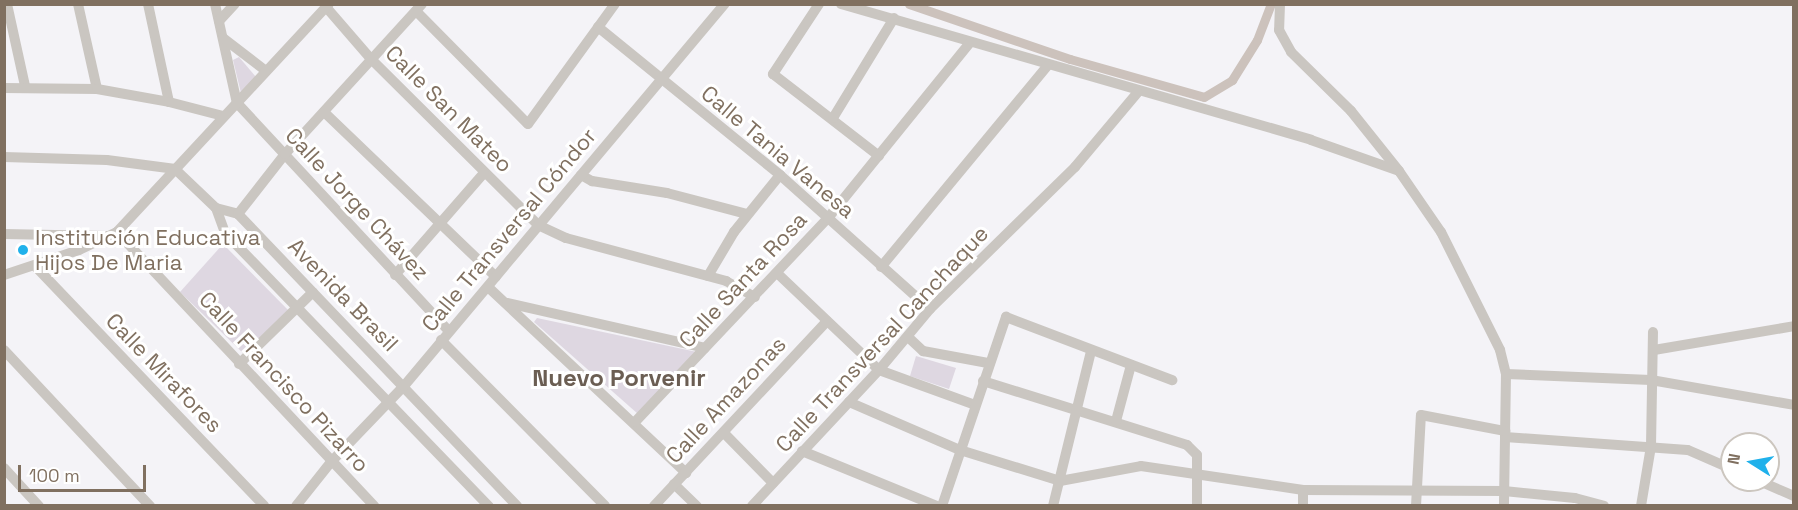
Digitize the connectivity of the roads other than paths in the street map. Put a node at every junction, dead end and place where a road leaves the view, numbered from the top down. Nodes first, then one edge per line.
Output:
1 (7, 4) edge
2 (78, 4) edge
3 (148, 4) edge
4 (215, 4) edge
5 (235, 4) edge
6 (615, 4) edge
7 (725, 4) edge
8 (819, 4) edge
9 (841, 4) edge
10 (1280, 4) edge
11 (327, 6) edge
12 (419, 8) edge
13 (894, 18) junction
14 (219, 21) junction
15 (598, 27) junction
16 (223, 38) junction
17 (969, 44) junction
18 (371, 59) junction
19 (1047, 66) junction
20 (266, 71) junction
21 (663, 82) junction
22 (25, 86) junction
23 (4, 88) edge
24 (97, 89) junction
25 (1137, 93) junction
26 (169, 102) junction
27 (237, 103) junction
28 (324, 112) junction
29 (223, 116) junction
30 (833, 118) junction
31 (285, 154) junction
32 (879, 156) junction
33 (4, 157) edge
34 (176, 169) junction
35 (1399, 171) junction
36 (484, 173) junction
37 (780, 174) junction
38 (581, 175) junction
39 (216, 207) junction
40 (238, 214) junction
41 (747, 214) junction
42 (828, 218) junction
43 (441, 224) junction
44 (538, 225) junction
45 (4, 234) edge
46 (112, 234) junction
47 (36, 267) junction
48 (881, 267) junction
49 (777, 273) junction
50 (4, 275) edge
51 (395, 275) junction
52 (708, 276) junction
53 (496, 277) junction
54 (488, 287) junction
55 (313, 292) junction
56 (755, 297) junction
57 (507, 303) junction
58 (298, 307) junction
59 (930, 309) junction
60 (827, 321) junction
61 (1794, 326) edge
62 (449, 331) junction
63 (1653, 332) dead end
64 (908, 337) junction
65 (441, 340) junction
66 (705, 348) junction
67 (4, 350) edge
68 (1654, 350) junction
69 (1091, 351) junction
70 (988, 363) junction
71 (239, 364) junction
72 (1131, 365) junction
73 (879, 370) junction
74 (1506, 374) junction
75 (1172, 380) dead end
76 (1651, 380) junction
77 (983, 381) junction
78 (404, 386) junction
79 (390, 400) junction
80 (849, 402) junction
81 (975, 405) junction
82 (1794, 405) edge
83 (1076, 409) junction
84 (1116, 421) junction
85 (635, 422) junction
86 (724, 432) junction
87 (1505, 434) junction
88 (1651, 446) junction
89 (960, 450) junction
90 (802, 451) junction
91 (331, 462) junction
92 (1720, 464) edge
93 (4, 468) edge
94 (686, 473) junction
95 (1199, 477) junction
96 (1059, 481) junction
97 (773, 483) junction
98 (674, 484) junction
99 (1303, 490) junction
100 (1780, 490) edge
101 (1504, 491) junction
102 (1416, 493) junction
103 (1794, 496) edge
104 (752, 505) edge
105 (39, 506) edge
106 (150, 506) edge
107 (264, 506) edge
108 (296, 506) edge
109 (374, 506) edge
110 (489, 506) edge
111 (517, 506) edge
112 (606, 506) edge
113 (654, 506) edge
114 (697, 506) edge
115 (937, 506) edge
116 (942, 506) edge
117 (1053, 506) edge
118 (1197, 506) edge
119 (1303, 506) edge
120 (1416, 506) edge
121 (1504, 506) edge
122 (1604, 506) edge
123 (1641, 506) edge

1 - 22 street
2 - 24 street
3 - 26 street
4 - 14 street
5 - 14 street
6 - 15 street
7 - 21 street, Calle Transversal Cóndor
8 - 30 street
9 - 13 street
10 - 35 street
11 - 18 street, Calle San Mateo
11 - 20 street
12 - 15 street
12 - 18 street
13 - 17 street
13 - 30 street
14 - 16 street
15 - 21 street, Calle Tania Vanesa
16 - 20 street
16 - 27 street
17 - 19 street
17 - 32 street, Calle Santa Rosa
18 - 28 street
18 - 36 street, Calle San Mateo
19 - 25 street
19 - 48 street
20 - 27 street
21 - 37 street, Calle Tania Vanesa
21 - 38 street, Calle Transversal Cóndor
22 - 23 street
22 - 24 street
24 - 26 street
25 - 35 street
25 - 59 street, Calle Transversal Canchaque
26 - 29 street
27 - 29 street
27 - 31 street, Calle Jorge Chávez
28 - 31 street
28 - 43 street
29 - 34 street
30 - 32 street
31 - 40 street
31 - 51 street, Calle Jorge Chávez
32 - 42 street, Calle Santa Rosa
33 - 34 street
34 - 39 street
34 - 46 street
35 - 74 street
36 - 43 street
36 - 44 street, Calle San Mateo
37 - 41 street
37 - 42 street, Calle Tania Vanesa
38 - 41 street
38 - 44 street, Calle Transversal Cóndor
39 - 40 street, Avenida Brasil
39 - 58 street, Avenida Brasil
40 - 55 street, Avenida Brasil
41 - 52 street
42 - 48 street, Calle Tania Vanesa
42 - 49 street, Calle Santa Rosa
43 - 51 street
43 - 53 street
44 - 52 street, Calle San Mateo
44 - 53 street, Calle Transversal Cóndor
45 - 46 street
46 - 47 street
46 - 71 street, Calle Francisco Pizarro
47 - 50 street
47 - 107 street, Calle Mirafores
48 - 59 street, Calle Tania Vanesa
49 - 56 street, Calle Santa Rosa
49 - 60 street
51 - 62 street, Calle Jorge Chávez
52 - 56 street, Calle San Mateo
53 - 54 street, Calle Transversal Cóndor
54 - 57 street
54 - 62 street, Calle Transversal Cóndor
55 - 58 street
55 - 78 street, Avenida Brasil
56 - 66 street, Calle Santa Rosa
57 - 66 street
57 - 85 street
58 - 71 street
58 - 79 street, Avenida Brasil
59 - 64 street, Calle Transversal Canchaque
60 - 73 street
60 - 86 street, Calle Amazonas
61 - 68 street
62 - 65 street, Calle Transversal Cóndor
63 - 68 street
64 - 70 street
64 - 73 street, Calle Transversal Canchaque
65 - 78 street, Calle Transversal Cóndor
65 - 112 street
66 - 85 street, Calle Santa Rosa
67 - 106 street
68 - 76 street
69 - 70 street
69 - 72 street
69 - 83 street
70 - 77 street
71 - 91 street, Calle Francisco Pizarro
72 - 75 street
72 - 84 street
73 - 80 street, Calle Transversal Canchaque
73 - 81 street
74 - 76 street
74 - 87 street
76 - 82 street
76 - 88 street
77 - 81 street
77 - 83 street
78 - 79 street, Calle Transversal Cóndor
78 - 111 street, Avenida Brasil
79 - 91 street, Calle Transversal Cóndor
79 - 110 street, Avenida Brasil
80 - 89 street
80 - 90 street, Calle Transversal Canchaque
81 - 89 street
83 - 84 street
83 - 96 street
84 - 95 street
85 - 94 street
86 - 94 street, Calle Amazonas
86 - 97 street
87 - 88 street
87 - 101 street
87 - 102 street
88 - 92 street
88 - 123 street
89 - 96 street
89 - 116 street
90 - 97 street, Calle Transversal Canchaque
90 - 115 street
91 - 108 street, Calle Transversal Cóndor
91 - 109 street, Calle Francisco Pizarro
93 - 105 street
94 - 98 street, Calle Amazonas
95 - 96 street
95 - 99 street
95 - 118 street
96 - 117 street
97 - 104 street, Calle Transversal Canchaque
98 - 113 street, Calle Amazonas
98 - 114 street
99 - 102 street
99 - 119 street
100 - 103 street
101 - 102 street
101 - 121 street
101 - 122 street
102 - 120 street

